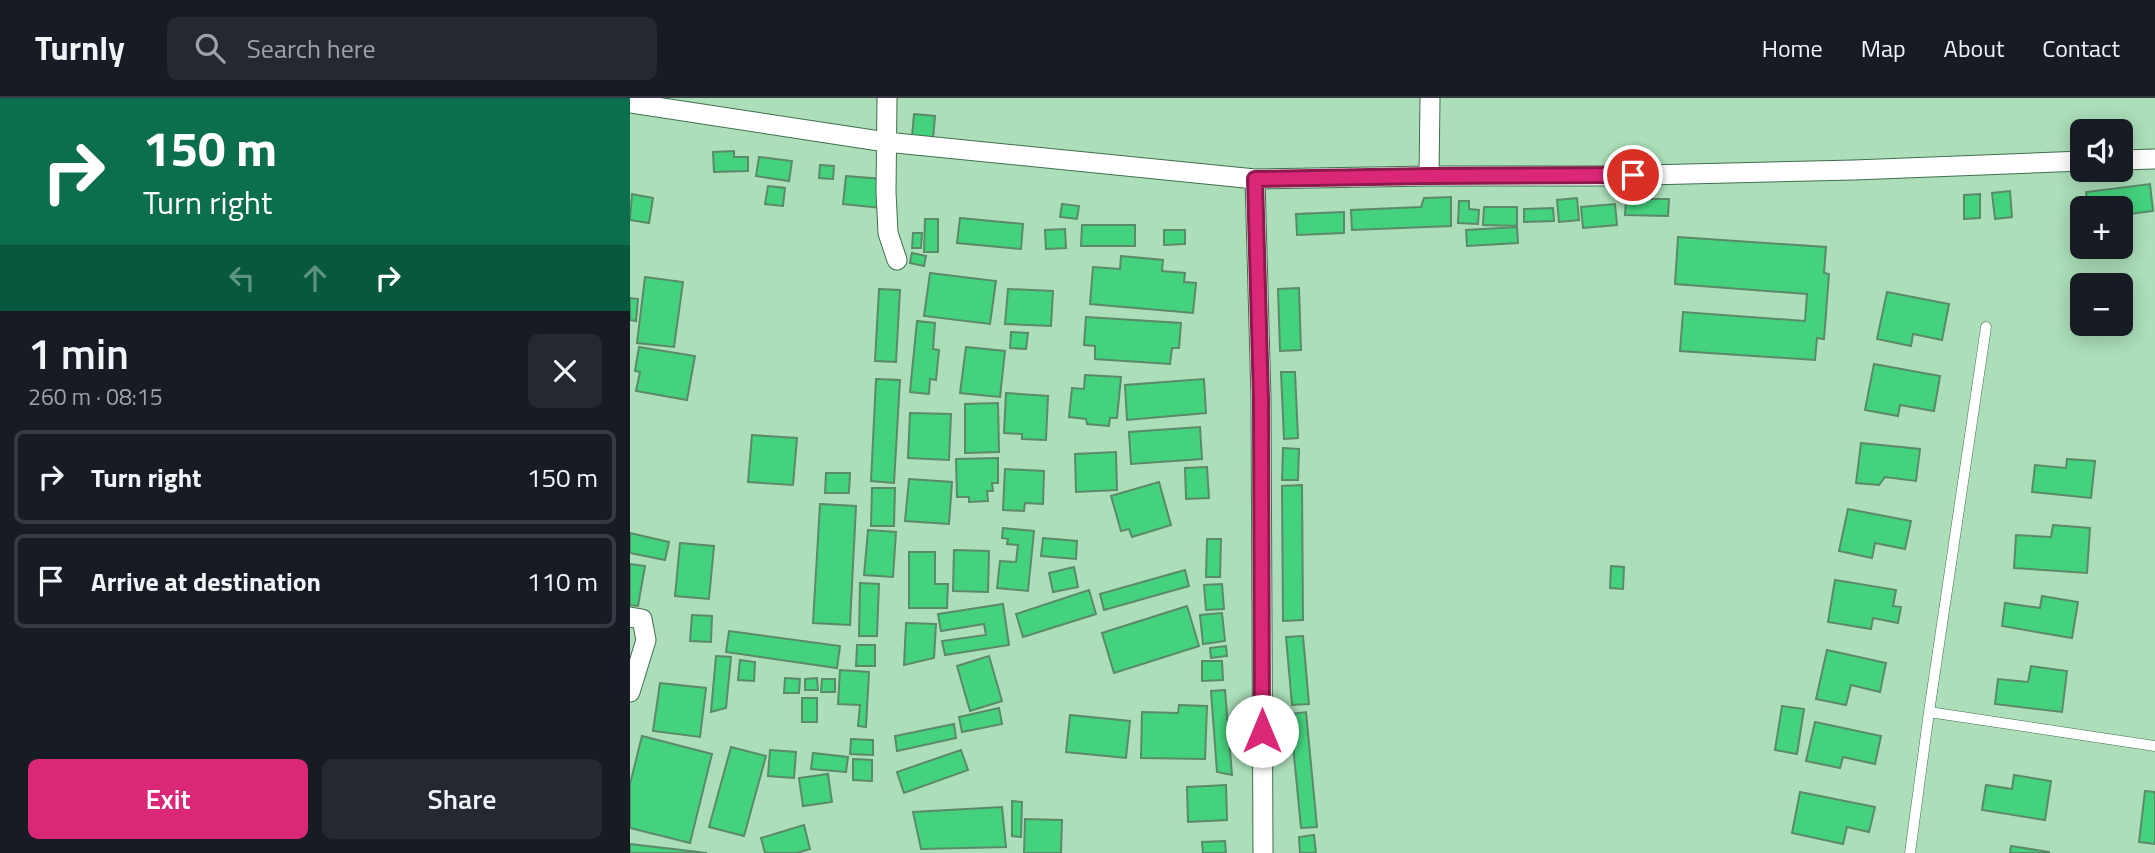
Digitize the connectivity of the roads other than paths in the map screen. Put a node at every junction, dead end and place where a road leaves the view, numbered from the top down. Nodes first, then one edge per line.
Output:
1 (887, 98) edge
2 (1430, 98) edge
3 (630, 103) edge
4 (886, 142) junction
5 (2155, 159) edge
6 (2133, 160) edge
7 (2070, 161) edge
8 (1429, 176) junction
9 (1255, 179) junction
10 (897, 260) dead end
11 (1986, 327) dead end
12 (630, 617) edge
13 (630, 692) edge
14 (1928, 712) junction
15 (2155, 746) edge
16 (1263, 853) edge
17 (1910, 853) edge

1 - 4 street
2 - 8 street
3 - 4 street
4 - 9 street
4 - 10 street
5 - 6 street
7 - 8 street
8 - 9 street
9 - 16 street
11 - 14 lane
12 - 13 street
14 - 15 lane
14 - 17 lane

